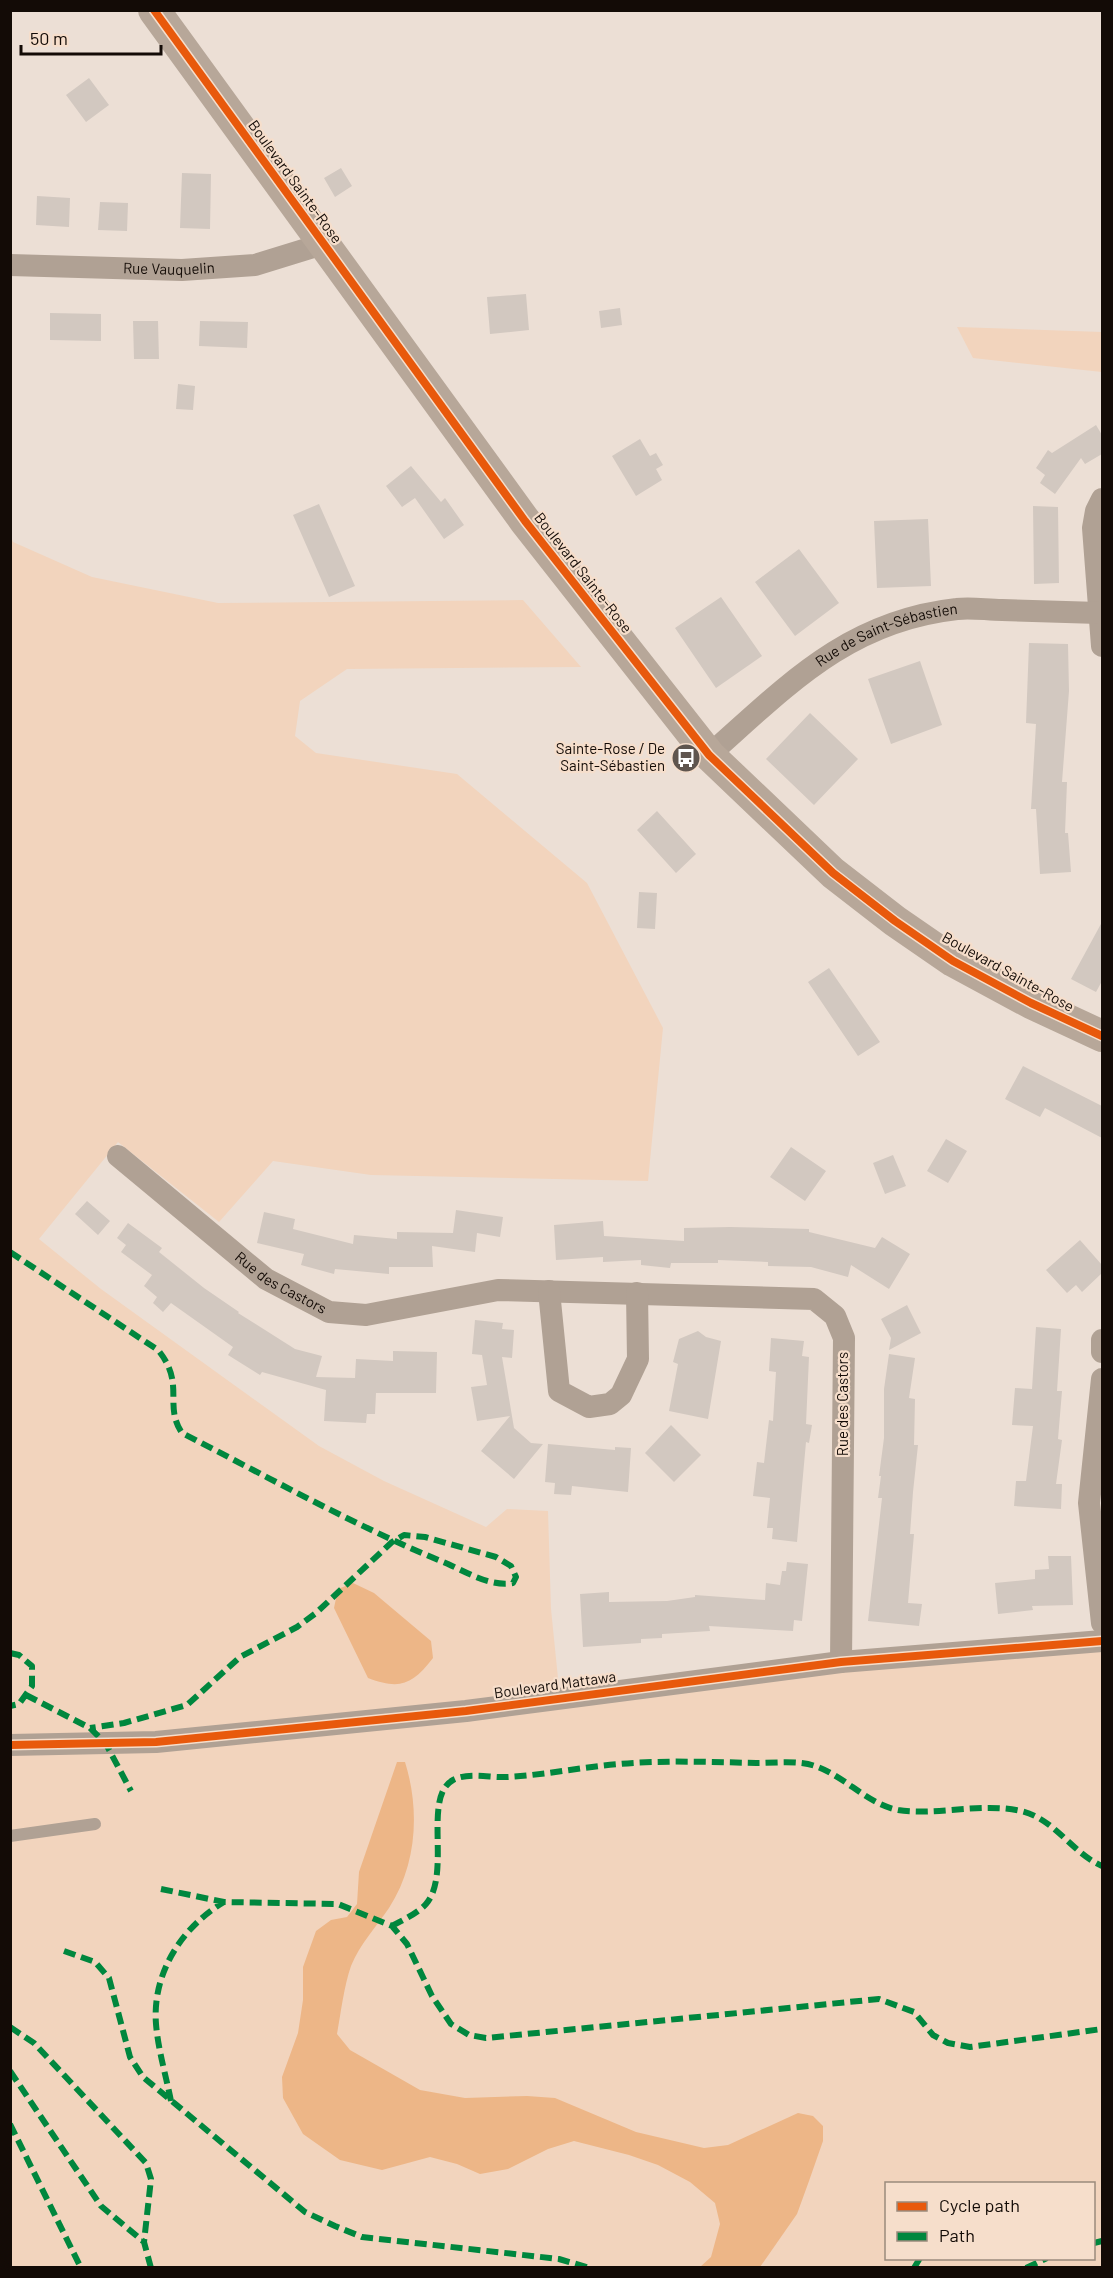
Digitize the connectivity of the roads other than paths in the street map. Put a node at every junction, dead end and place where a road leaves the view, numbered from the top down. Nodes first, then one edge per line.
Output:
1 (154, 10) edge
2 (323, 244) junction
3 (10, 265) edge
4 (1102, 499) edge
5 (1099, 613) junction
6 (1102, 646) edge
7 (709, 755) junction
8 (1102, 1036) edge
9 (118, 1156) dead end
10 (549, 1291) junction
11 (638, 1293) junction
12 (1102, 1340) edge
13 (1102, 1352) edge
14 (1102, 1379) edge
15 (1102, 1623) edge
16 (1102, 1641) edge
17 (841, 1662) junction
18 (10, 1745) edge
19 (94, 1824) dead end
20 (10, 1836) edge

1 - 2 street, Boulevard Sainte-Rose
2 - 3 street, Rue Vauquelin
2 - 7 street, Boulevard Sainte-Rose
4 - 5 street
5 - 6 street
5 - 7 street, Rue de Saint-Sébastien
7 - 8 street, Boulevard Sainte-Rose
9 - 10 street, Rue des Castors
10 - 11 street, Rue des Castors
10 - 11 street
11 - 17 street, Rue des Castors
12 - 13 street
14 - 15 street
16 - 17 street, Boulevard Mattawa
17 - 18 street, Boulevard Mattawa
19 - 20 lane

